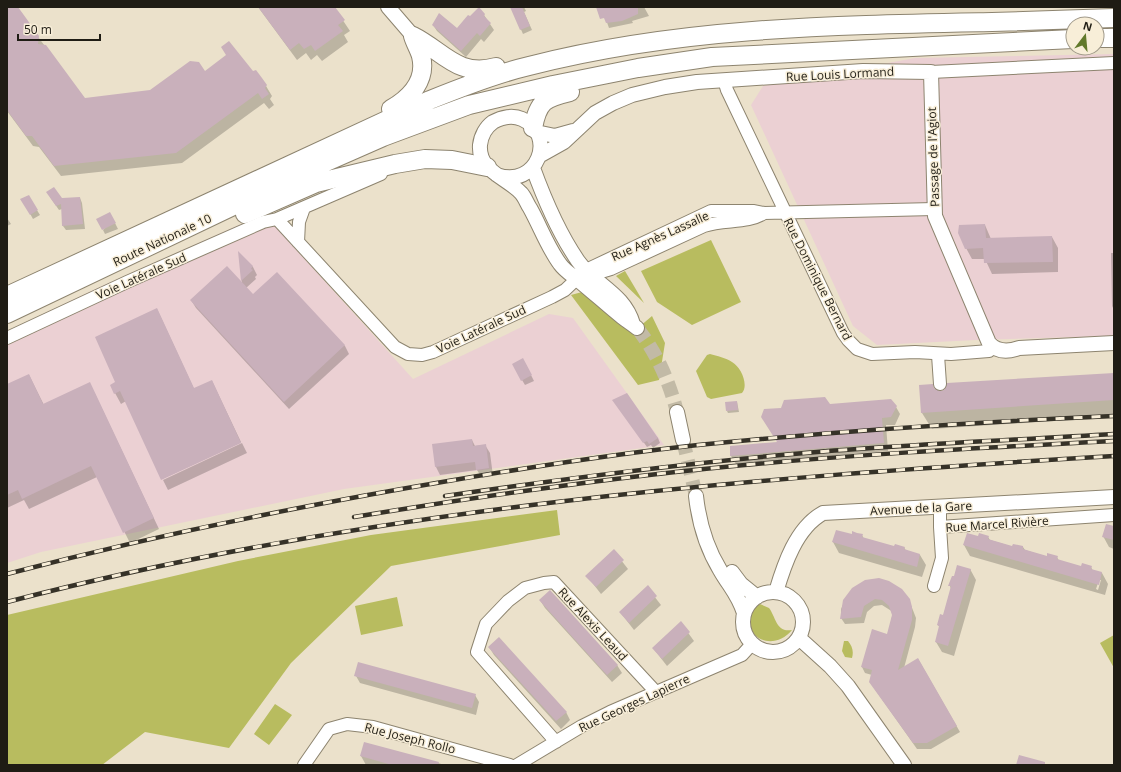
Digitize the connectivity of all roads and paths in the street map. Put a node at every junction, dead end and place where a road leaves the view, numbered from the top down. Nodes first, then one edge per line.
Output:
1 (388, 7) edge
2 (1062, 7) edge
3 (1114, 18) edge
4 (994, 22) junction
5 (413, 36) junction
6 (1065, 39) edge
7 (643, 43) junction
8 (1114, 63) edge
9 (638, 68) junction
10 (931, 72) junction
11 (724, 80) junction
12 (383, 121) junction
13 (579, 129) junction
14 (535, 130) junction
15 (536, 162) junction
16 (395, 164) junction
17 (492, 171) junction
18 (521, 193) junction
19 (304, 208) junction
20 (934, 209) junction
21 (764, 213) junction
22 (785, 213) junction
23 (277, 219) junction
24 (183, 230) junction
25 (298, 242) junction
26 (584, 275) junction
27 (7, 296) edge
28 (7, 314) edge
29 (635, 326) tunnel mouth
30 (983, 328) junction
31 (7, 338) edge
32 (1114, 343) edge
33 (993, 347) junction
34 (1019, 348) junction
35 (938, 354) junction
36 (940, 384) dead end
37 (677, 412) tunnel mouth
38 (683, 440) tunnel mouth
39 (1114, 497) edge
40 (940, 507) junction
41 (1114, 515) edge
42 (940, 528) junction
43 (934, 586) dead end
44 (776, 592) junction
45 (757, 597) junction
46 (744, 613) junction
47 (799, 638) junction
48 (752, 644) junction
49 (655, 691) junction
50 (556, 742) junction
51 (305, 763) edge
52 (319, 765) edge
53 (510, 765) edge
54 (517, 765) edge
55 (904, 765) edge

1 - 5 street
2 - 4 main road
3 - 4 main road
4 - 7 main road
5 - 7 main road
5 - 12 main road
6 - 9 main road, Route Nationale 10
7 - 12 main road
8 - 10 street, Rue Louis Lormand
9 - 14 main road
9 - 24 main road, Route Nationale 10
10 - 11 street, Rue Louis Lormand
10 - 20 street, Passage de l'Agiot
11 - 13 street, Rue Louis Lormand
11 - 22 street, Rue Dominique Bernard
12 - 27 main road
13 - 14 street, Rue Louis Lormand
13 - 15 street, Rue Louis Lormand
14 - 15 street
14 - 17 street
15 - 17 street
15 - 26 street
16 - 17 main road
16 - 19 street, Voie Latérale Sud
16 - 24 main road
17 - 18 street
18 - 26 street
18 - 26 street
19 - 23 street, Voie Latérale Sud
19 - 25 street
20 - 22 street, Rue Agnès Lassalle
20 - 30 street, Passage de l'Agiot
21 - 22 street, Rue Agnès Lassalle
21 - 26 street, Rue Agnès Lassalle
21 - 26 street, Rue Agnès Lassalle
22 - 35 street, Rue Dominique Bernard
23 - 25 street, Voie Latérale Sud
23 - 31 street, Voie Latérale Sud
24 - 28 main road, Route Nationale 10
25 - 26 street, Voie Latérale Sud
26 - 29 street
30 - 33 street, Passage de l'Agiot
30 - 34 street
32 - 34 street
33 - 34 street
33 - 35 street, Rue Dominique Bernard
35 - 36 street
37 - 38 street
39 - 40 street, Avenue de la Gare
40 - 42 street
40 - 44 street, Avenue de la Gare
41 - 42 street, Rue Marcel Rivière
42 - 43 street, Rue Marcel Rivière
44 - 45 street
44 - 47 street
45 - 46 street
45 - 46 street
46 - 48 street
47 - 48 street
47 - 55 street
48 - 49 street, Rue Georges Lapierre
49 - 50 street, Rue Georges Lapierre
49 - 50 street, Rue Alexis Leaud
50 - 54 street, Rue Georges Lapierre
51 - 52 street
51 - 53 street, Rue Joseph Rollo

